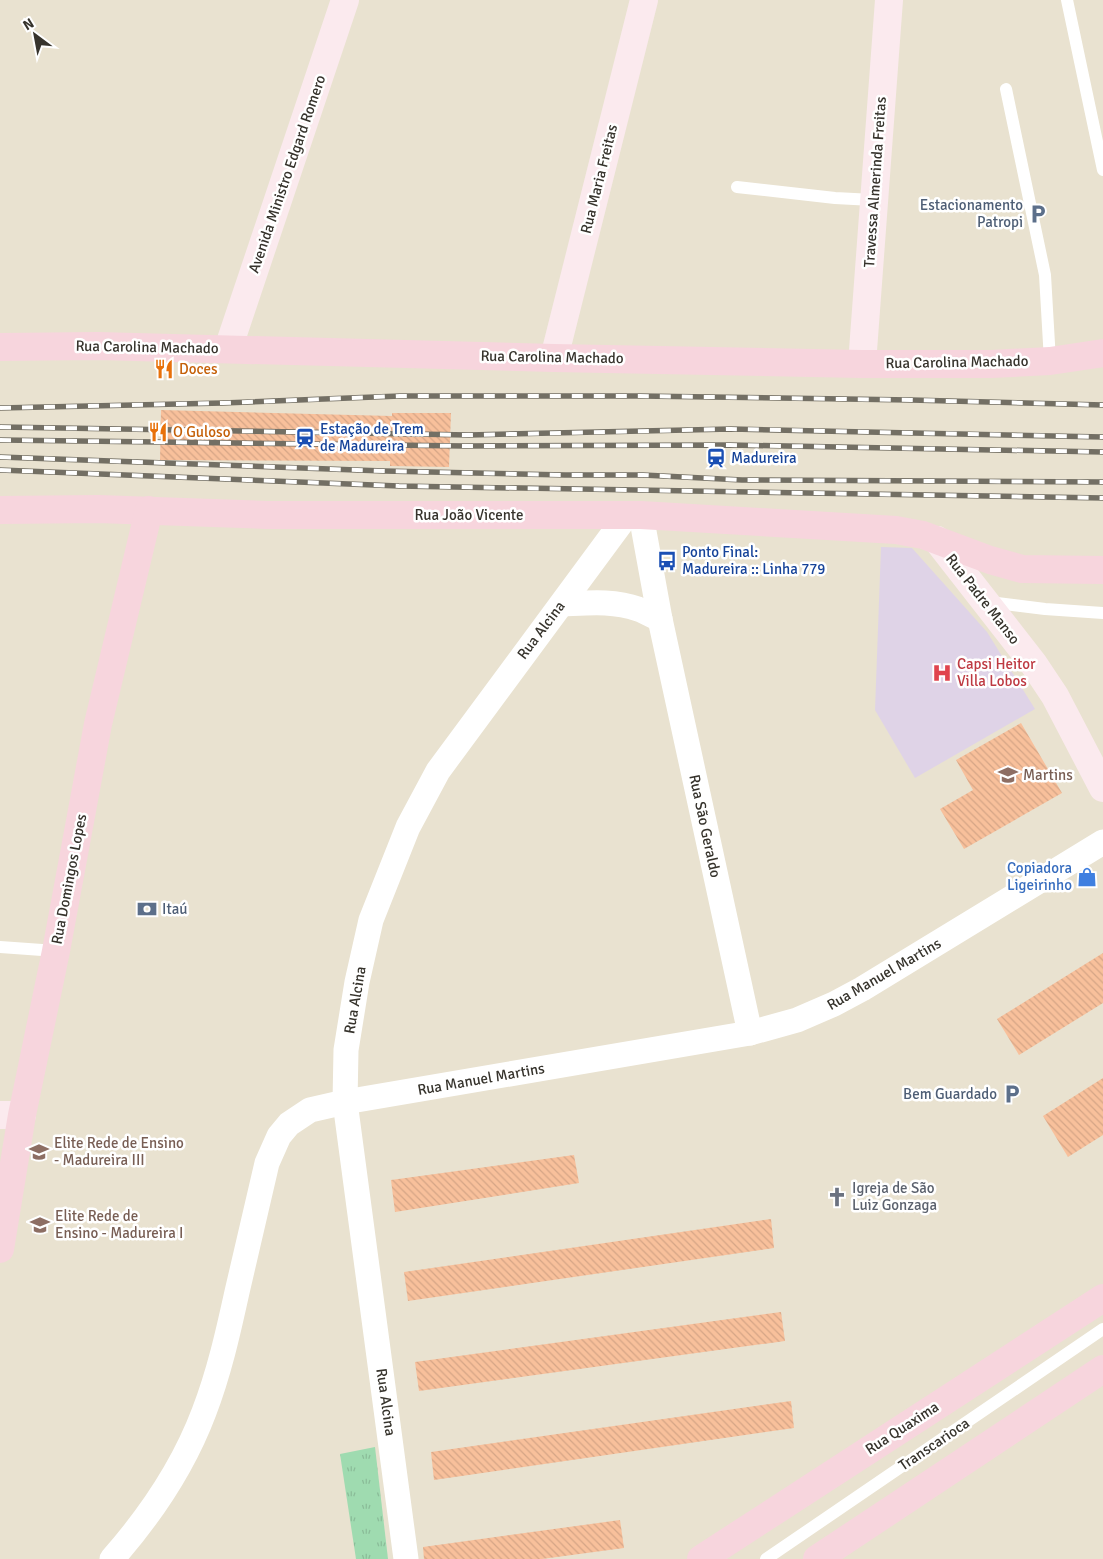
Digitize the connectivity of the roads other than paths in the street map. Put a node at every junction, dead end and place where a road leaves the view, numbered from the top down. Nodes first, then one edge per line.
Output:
1 (346, 0) edge
2 (644, 0) edge
3 (889, 0) edge
4 (1067, 0) edge
5 (1006, 89) dead end
6 (1103, 170) edge
7 (736, 187) dead end
8 (873, 200) junction
9 (0, 346) edge
10 (228, 349) junction
11 (1103, 353) edge
12 (554, 358) junction
13 (1050, 361) junction
14 (862, 364) junction
15 (0, 510) edge
16 (149, 510) junction
17 (634, 515) junction
18 (937, 540) junction
19 (1103, 570) edge
20 (986, 602) junction
21 (562, 604) junction
22 (1103, 613) edge
23 (660, 619) junction
24 (1103, 788) edge
25 (1103, 842) edge
26 (0, 947) edge
27 (56, 951) junction
28 (750, 1033) junction
29 (345, 1102) junction
30 (11, 1115) edge
31 (0, 1249) edge
32 (1103, 1298) edge
33 (1103, 1329) edge
34 (1103, 1369) edge
35 (112, 1559) edge
36 (406, 1559) edge
37 (701, 1559) edge
38 (766, 1559) edge
39 (817, 1559) edge

1 - 10 street, Avenida Ministro Edgard Romero
2 - 12 street, Rua Maria Freitas
3 - 8 street, Travessa Almerinda Freitas
4 - 6 lane
5 - 13 lane
7 - 8 lane
8 - 14 street, Travessa Almerinda Freitas
9 - 10 main road, Rua Carolina Machado
10 - 12 main road, Rua Carolina Machado
11 - 13 main road, Rua Carolina Machado
12 - 14 main road, Rua Carolina Machado
13 - 14 main road, Rua Carolina Machado
15 - 16 main road, Rua João Vicente
16 - 17 main road, Rua João Vicente
16 - 27 main road, Rua Domingos Lopes
17 - 18 main road, Rua João Vicente
17 - 21 street, Rua Alcina
17 - 23 street, Rua São Geraldo
18 - 19 main road, Rua João Vicente
18 - 20 street, Rua Padre Manso
20 - 22 lane
20 - 24 street, Rua Padre Manso
21 - 23 street
21 - 29 street, Rua Alcina
23 - 28 street, Rua São Geraldo
25 - 28 street, Rua Manuel Martins
26 - 27 lane
27 - 30 main road, Rua Domingos Lopes
28 - 29 street, Rua Manuel Martins
29 - 35 street, Rua Manuel Martins
29 - 36 street, Rua Alcina
30 - 31 main road, Rua Domingos Lopes
32 - 37 main road, Rua Quaxima
33 - 38 lane, Transcarioca
34 - 39 main road

